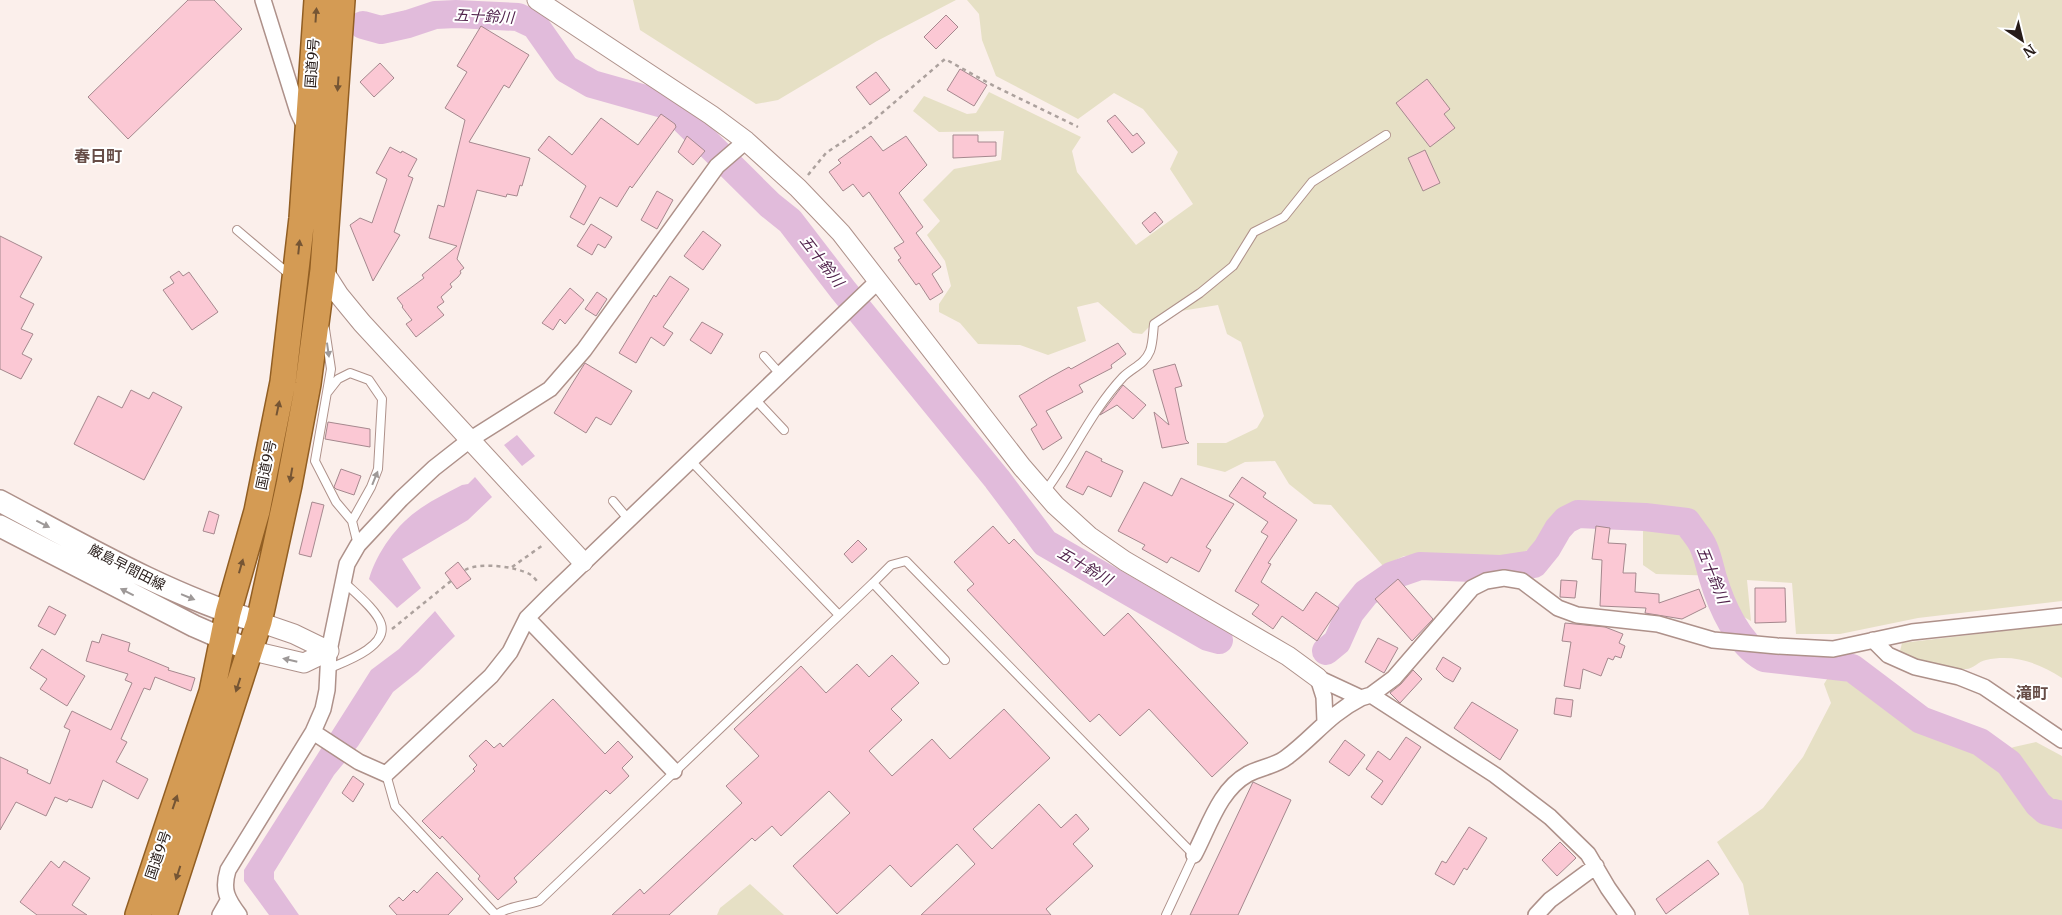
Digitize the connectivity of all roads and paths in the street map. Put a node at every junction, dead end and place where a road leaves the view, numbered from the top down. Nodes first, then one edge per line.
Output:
1 (263, 0) edge
2 (316, 0) edge
3 (342, 0) edge
4 (537, 0) edge
5 (1078, 127) dead end
6 (307, 132) junction
7 (1386, 135) dead end
8 (740, 146) junction
9 (798, 188) junction
10 (237, 230) dead end
11 (323, 270) junction
12 (296, 279) junction
13 (878, 281) junction
14 (318, 306) junction
15 (764, 356) dead end
16 (781, 375) junction
17 (325, 394) junction
18 (755, 399) junction
19 (784, 430) dead end
20 (471, 439) junction
21 (690, 461) junction
22 (1044, 493) junction
23 (0, 501) edge
24 (614, 501) dead end
25 (629, 520) junction
26 (352, 521) junction
27 (0, 526) edge
28 (557, 536) junction
29 (358, 545) junction
30 (583, 562) junction
31 (512, 567) junction
32 (464, 570) dead end
33 (451, 581) dead end
34 (344, 582) junction
35 (873, 583) junction
36 (549, 596) junction
37 (228, 613) junction
38 (838, 614) junction
39 (2062, 616) edge
40 (527, 618) junction
41 (259, 622) junction
42 (380, 636) junction
43 (223, 640) junction
44 (1873, 640) junction
45 (249, 650) junction
46 (329, 660) junction
47 (945, 660) dead end
48 (1318, 678) junction
49 (1366, 696) junction
50 (1325, 722) junction
51 (317, 735) junction
52 (2062, 740) edge
53 (674, 771) junction
54 (386, 774) junction
55 (1194, 855) junction
56 (1596, 866) junction
57 (228, 901) junction
58 (138, 915) edge
59 (164, 915) edge
60 (220, 915) edge
61 (239, 915) edge
62 (496, 915) edge
63 (1166, 915) edge
64 (1536, 915) edge
65 (1627, 915) edge

1 - 6 street
6 -> 2 highway, 国道9号
3 -> 11 highway, 国道9号
4 - 8 street
5 - 9 path
12 -> 6 highway, 国道9号
7 - 22 lane
8 - 9 street
8 - 20 street
9 - 13 street
10 - 12 lane
11 - 14 highway, 国道9号
11 - 20 street
37 -> 12 highway, 国道9号
13 - 16 street
13 - 22 street
14 -> 17 lane
14 -> 41 highway, 国道9号
15 - 16 lane
16 - 18 street
17 - 26 lane
26 -> 17 lane
18 - 19 lane
18 - 21 street
20 - 28 street
20 - 29 street
21 - 25 street
21 - 38 lane
22 - 48 street
23 -> 37 main road, 厳島早間田線
24 - 25 lane
25 - 30 street
26 - 29 lane
43 -> 27 main road, 厳島早間田線
28 - 30 street
28 - 31 path
29 - 34 street
30 - 36 street
31 - 32 path
31 - 36 path
33 - 42 path
34 - 42 lane
34 - 46 street
35 - 38 lane
35 - 47 lane
35 - 55 lane
36 - 40 street
37 - 41 main road, 厳島早間田線
37 - 43 highway, 国道9号
38 - 53 lane
39 - 44 street
40 - 53 street
40 - 54 street
41 - 45 highway, 国道9号
41 - 46 street
42 - 46 lane
43 - 45 main road, 厳島早間田線
58 -> 43 highway, 国道9号
44 - 49 street
44 - 52 street
46 -> 45 street
45 -> 59 highway, 国道9号
46 - 51 street
48 - 49 street
48 - 50 street
49 - 50 street
49 - 56 street
50 - 55 street
51 - 54 street
51 - 57 street
53 - 62 lane
54 - 62 lane
55 - 63 lane
56 - 64 street
56 - 65 street
57 - 60 street
57 - 61 street

